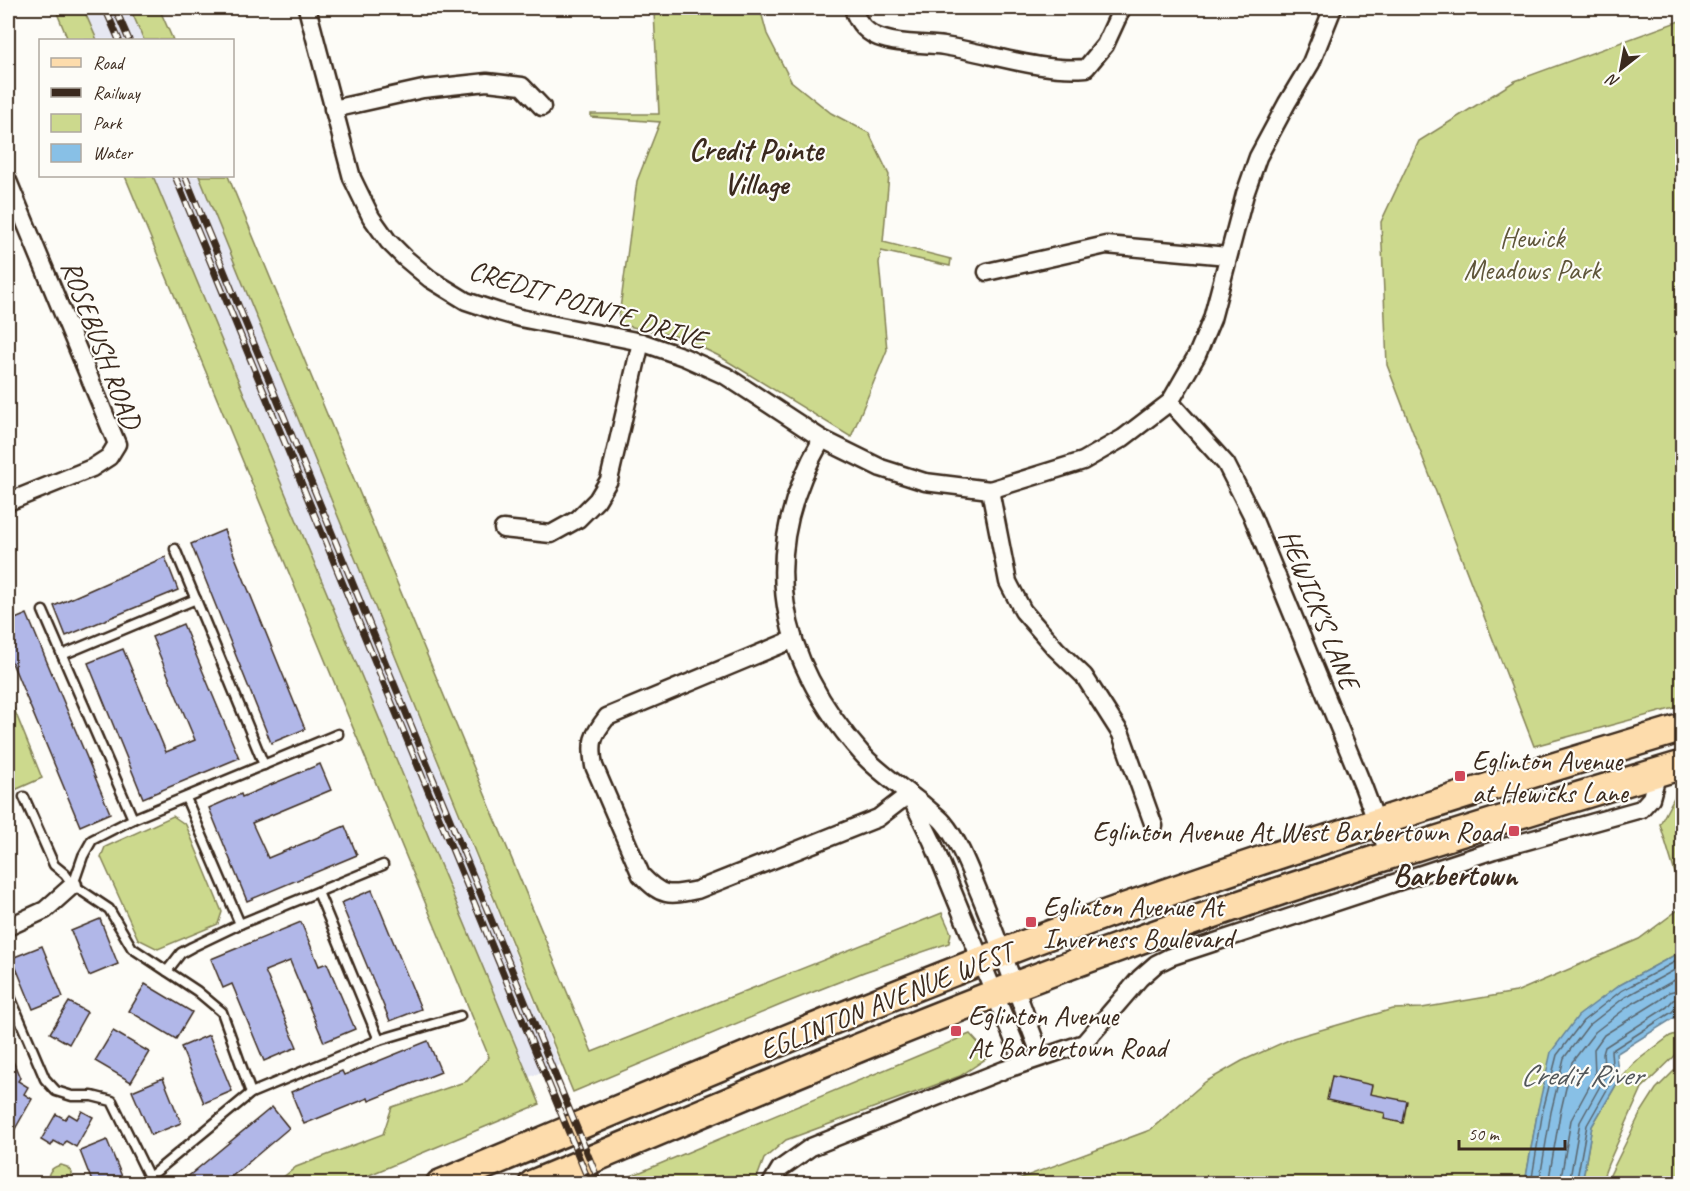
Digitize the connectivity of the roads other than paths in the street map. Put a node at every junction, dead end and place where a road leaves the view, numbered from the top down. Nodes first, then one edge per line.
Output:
1 (307, 8) edge
2 (853, 8) edge
3 (1122, 8) edge
4 (1333, 8) edge
5 (542, 107) dead end
6 (333, 109) junction
7 (8, 181) edge
8 (1228, 256) junction
9 (987, 272) dead end
10 (641, 342) junction
11 (1170, 402) junction
12 (822, 438) junction
13 (990, 490) junction
14 (8, 502) edge
15 (503, 529) dead end
16 (175, 549) dead end
17 (196, 599) junction
18 (43, 610) dead end
19 (792, 640) junction
20 (62, 655) junction
21 (1683, 728) edge
22 (338, 734) dead end
23 (264, 765) junction
24 (1670, 769) edge
25 (909, 794) junction
26 (24, 797) dead end
27 (186, 798) junction
28 (133, 819) junction
29 (1377, 822) junction
30 (1154, 826) dead end
31 (1389, 855) junction
32 (383, 865) dead end
33 (73, 885) junction
34 (318, 892) junction
35 (240, 924) junction
36 (8, 927) edge
37 (992, 957) junction
38 (167, 970) junction
39 (1005, 990) junction
40 (8, 992) edge
41 (460, 1016) dead end
42 (379, 1040) junction
43 (1041, 1056) junction
44 (1023, 1063) junction
45 (251, 1093) junction
46 (149, 1177) junction
47 (141, 1184) edge
48 (440, 1184) edge
49 (533, 1184) edge
50 (771, 1184) edge

1 - 6 street, CREDIT POINTE DRIVE
2 - 3 street
4 - 8 street, CREDIT POINTE DRIVE
5 - 6 street
6 - 10 street, CREDIT POINTE DRIVE
7 - 14 street, ROSEBUSH ROAD
8 - 9 street
8 - 11 street, CREDIT POINTE DRIVE
10 - 12 street, CREDIT POINTE DRIVE
10 - 15 street
11 - 13 street, CREDIT POINTE DRIVE
11 - 29 street, HEWICK'S LANE
12 - 13 street, CREDIT POINTE DRIVE
12 - 19 street
13 - 30 street
16 - 17 lane
17 - 20 lane
17 - 23 lane
18 - 20 lane
19 - 25 street
19 - 25 street
20 - 28 lane
21 - 29 main road, EGLINTON AVENUE WEST
22 - 23 lane
23 - 27 lane
24 - 31 main road, EGLINTON AVENUE WEST
24 - 43 street
25 - 37 street
25 - 37 street
26 - 33 lane
27 - 28 lane
27 - 35 lane
28 - 33 lane
29 - 31 street, HEWICK'S LANE
29 - 37 main road, EGLINTON AVENUE WEST
31 - 39 main road, EGLINTON AVENUE WEST
32 - 34 lane
33 - 36 street
33 - 38 lane
34 - 35 lane
34 - 42 lane
35 - 38 lane
37 - 39 street
37 - 48 main road, EGLINTON AVENUE WEST
38 - 45 lane
39 - 43 street
39 - 44 street
39 - 49 main road, EGLINTON AVENUE WEST
40 - 46 lane
41 - 42 lane
42 - 45 lane
43 - 44 street
44 - 50 street
45 - 46 lane
46 - 47 lane

